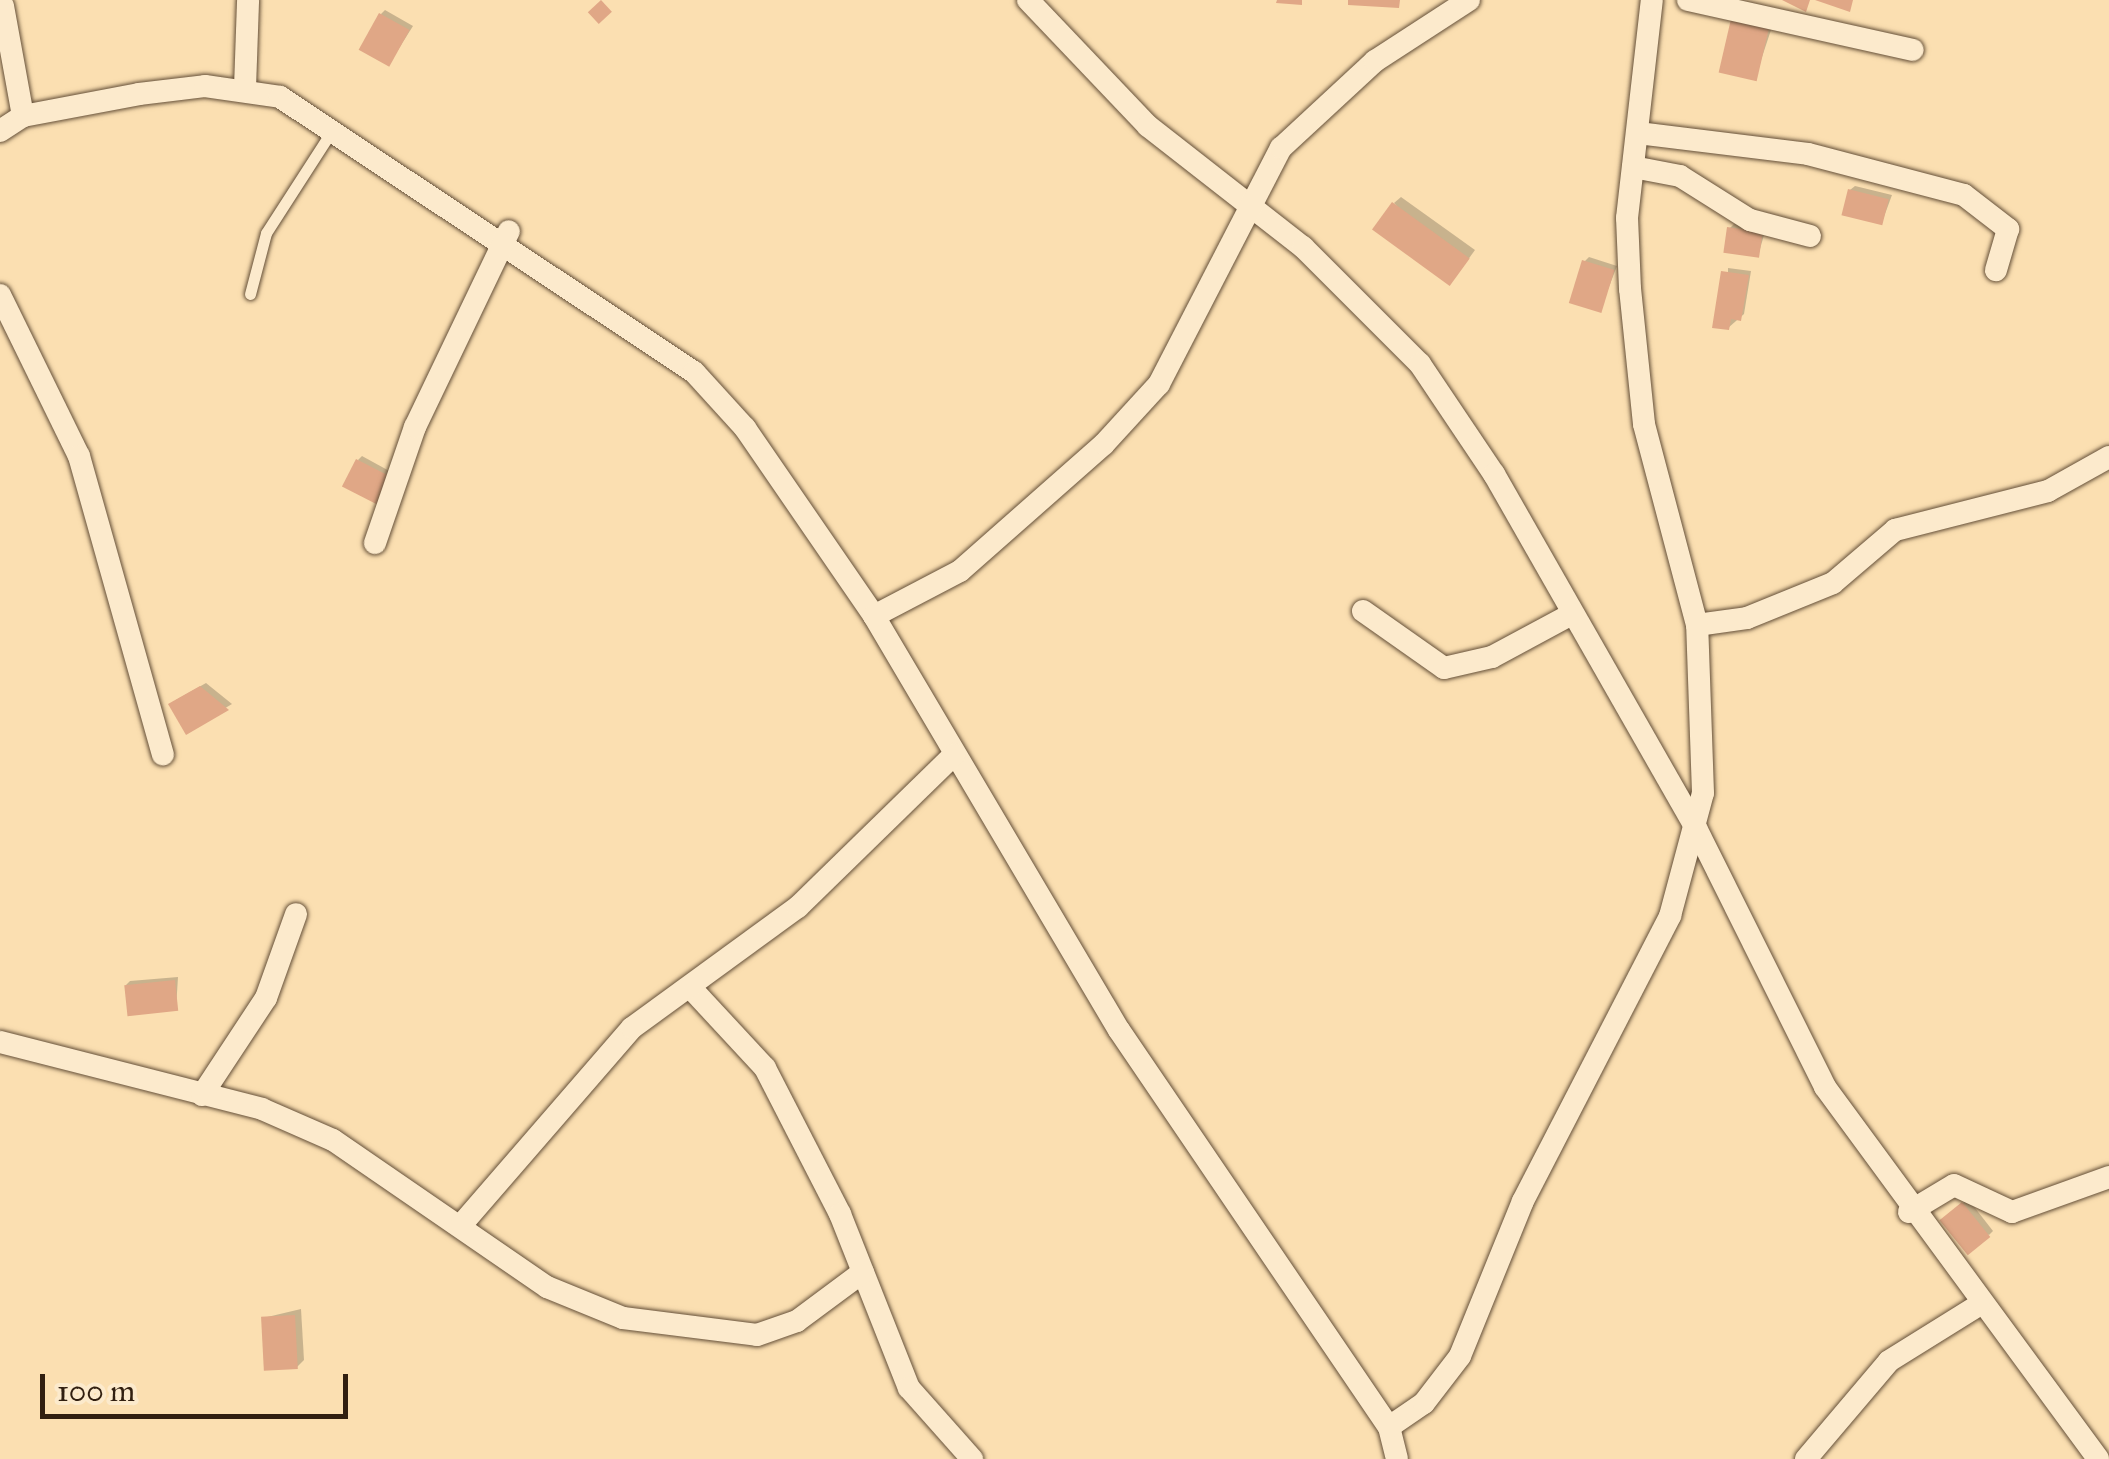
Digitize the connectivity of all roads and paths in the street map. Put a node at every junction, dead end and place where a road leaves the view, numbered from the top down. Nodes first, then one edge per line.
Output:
1 (248, 0) edge
2 (1028, 0) edge
3 (1468, 0) edge
4 (1652, 0) edge
5 (1688, 0) edge
6 (3, 6) dead end
7 (1913, 50) dead end
8 (245, 88) junction
9 (22, 116) junction
10 (0, 130) edge
11 (331, 132) junction
12 (1638, 133) junction
13 (1633, 168) junction
14 (1244, 207) junction
15 (1810, 236) dead end
16 (504, 238) junction
17 (1996, 270) dead end
18 (250, 294) dead end
19 (0, 295) edge
20 (2109, 458) edge
21 (375, 542) dead end
22 (1363, 611) dead end
23 (1572, 614) junction
24 (874, 616) junction
25 (1697, 625) junction
26 (163, 754) dead end
27 (954, 755) junction
28 (1696, 828) junction
29 (296, 914) dead end
30 (690, 987) junction
31 (0, 1042) edge
32 (202, 1095) junction
33 (2109, 1176) edge
34 (1909, 1212) junction
35 (462, 1224) junction
36 (863, 1272) junction
37 (1979, 1306) junction
38 (1389, 1427) junction
39 (2100, 1449) edge
40 (972, 1459) edge
41 (1397, 1459) edge
42 (1806, 1459) edge

1 - 8 street
2 - 14 street
3 - 14 street
4 - 12 street
5 - 7 street
6 - 9 street
8 - 9 street
8 - 11 street
9 - 10 street
11 - 16 street
11 - 18 lane
12 - 13 street
12 - 17 street
13 - 15 street
13 - 25 street
14 - 23 street
14 - 24 street
16 - 21 street
16 - 24 street
19 - 26 street
20 - 25 street
22 - 23 street
23 - 28 street
24 - 27 street
25 - 28 street
27 - 30 street
27 - 38 street
28 - 34 street
28 - 38 street
29 - 32 street
30 - 35 street
30 - 36 street
31 - 32 street
32 - 35 street
33 - 34 street
34 - 37 street
35 - 36 street
36 - 40 street
37 - 39 street
37 - 42 street
38 - 41 street

